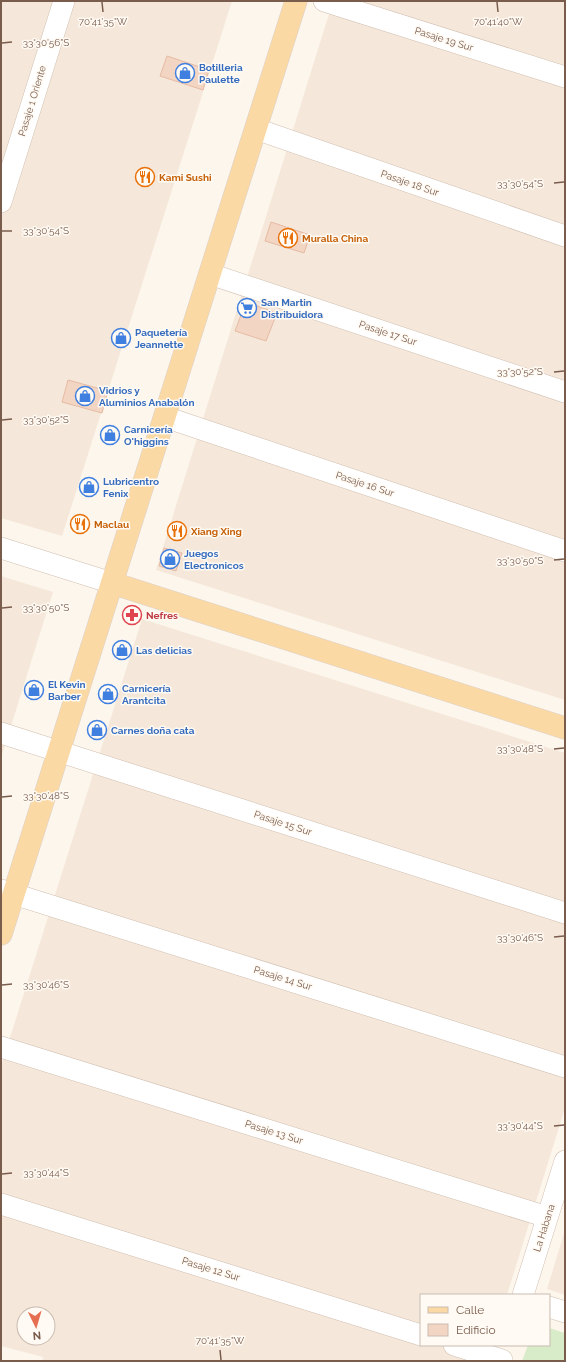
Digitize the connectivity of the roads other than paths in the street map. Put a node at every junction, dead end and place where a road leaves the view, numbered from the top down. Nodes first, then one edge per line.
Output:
1 (64, 1) edge
2 (296, 1) edge
3 (324, 1) edge
4 (565, 77) edge
5 (256, 129) junction
6 (1, 202) edge
7 (565, 236) edge
8 (210, 274) junction
9 (565, 392) edge
10 (165, 417) junction
11 (1, 548) edge
12 (565, 551) edge
13 (112, 583) junction
14 (565, 728) edge
15 (1, 733) edge
16 (59, 752) junction
17 (7, 892) edge
18 (565, 913) edge
19 (1, 934) edge
20 (1, 1047) edge
21 (565, 1067) edge
22 (565, 1161) edge
23 (1, 1204) edge
24 (548, 1217) junction
25 (523, 1294) edge
26 (550, 1307) edge
27 (565, 1312) edge
28 (420, 1335) edge
29 (459, 1346) edge
30 (504, 1355) edge

1 - 6 street, Pasaje 1 Oriente
2 - 5 main road
3 - 4 street, Pasaje 19 Sur
5 - 7 street, Pasaje 18 Sur
5 - 8 main road
8 - 9 street, Pasaje 17 Sur
8 - 10 main road
10 - 12 street, Pasaje 16 Sur
10 - 13 main road
11 - 13 street
13 - 14 main road
13 - 16 main road
15 - 16 street, Pasaje 15 Sur
16 - 17 main road
16 - 18 street, Pasaje 15 Sur
17 - 19 main road
17 - 21 street, Pasaje 14 Sur
20 - 24 street, Pasaje 13 Sur
22 - 24 street, La Habana
23 - 28 street, Pasaje 12 Sur
24 - 25 street, La Habana
26 - 27 street
29 - 30 street

